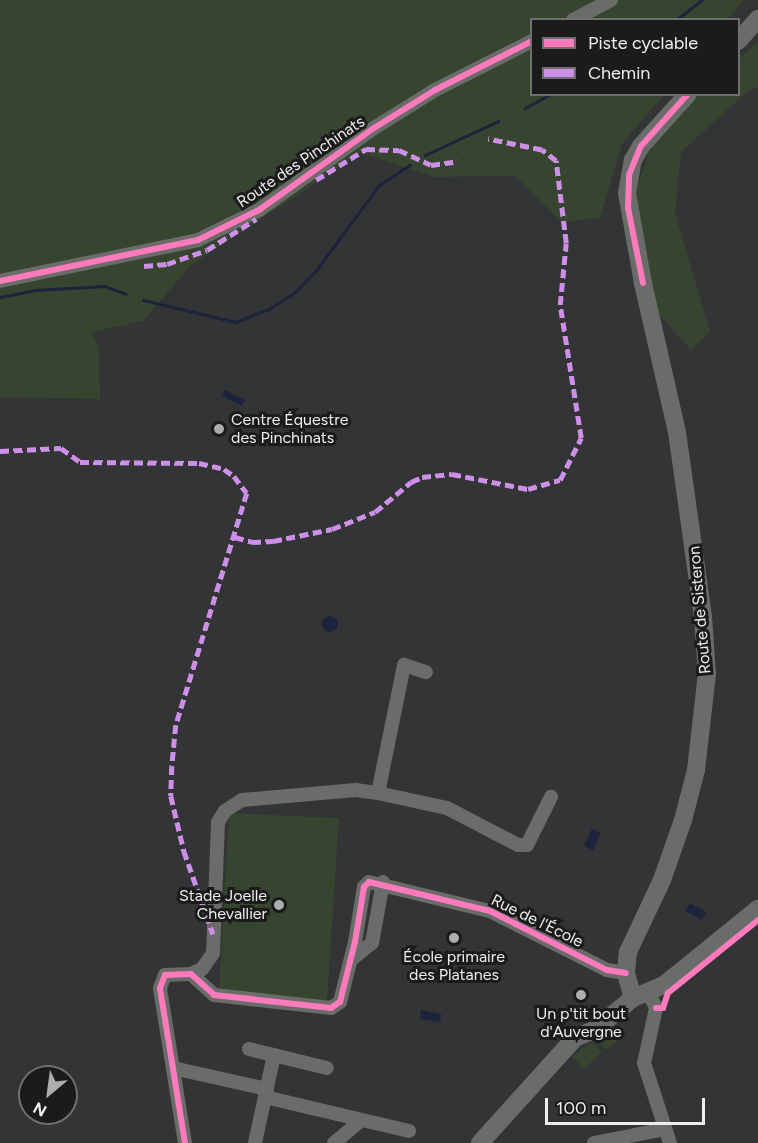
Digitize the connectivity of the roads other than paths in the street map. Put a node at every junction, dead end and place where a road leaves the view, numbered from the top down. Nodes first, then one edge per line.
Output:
1 (611, 0) edge
2 (577, 18) edge
3 (758, 20) edge
4 (740, 38) edge
5 (530, 42) edge
6 (686, 96) edge
7 (0, 281) edge
8 (426, 672) dead end
9 (378, 792) junction
10 (551, 797) dead end
11 (383, 882) junction
12 (758, 909) edge
13 (349, 962) junction
14 (626, 973) junction
15 (191, 975) junction
16 (641, 995) junction
17 (249, 1049) dead end
18 (274, 1055) junction
19 (172, 1068) junction
20 (327, 1068) dead end
21 (266, 1093) junction
22 (361, 1120) junction
23 (665, 1129) junction
24 (409, 1131) dead end
25 (185, 1143) edge
26 (255, 1143) edge
27 (334, 1143) edge
28 (480, 1143) edge
29 (594, 1143) edge
30 (670, 1143) edge

1 - 2 street
3 - 4 main road
5 - 7 street, Route des Pinchinats
6 - 14 main road, Route de Sisteron
8 - 9 street
9 - 10 street
9 - 15 street
11 - 13 street
11 - 13 street, Rue de l'École
11 - 14 street, Rue de l'École
12 - 16 main road
13 - 15 street
14 - 16 main road, Route de Sisteron
15 - 19 street
16 - 23 street
16 - 28 main road
17 - 18 street
18 - 20 street
18 - 21 street
19 - 21 street
19 - 25 street
21 - 22 street
21 - 26 street
22 - 24 street
22 - 27 street
23 - 29 street
23 - 30 street

